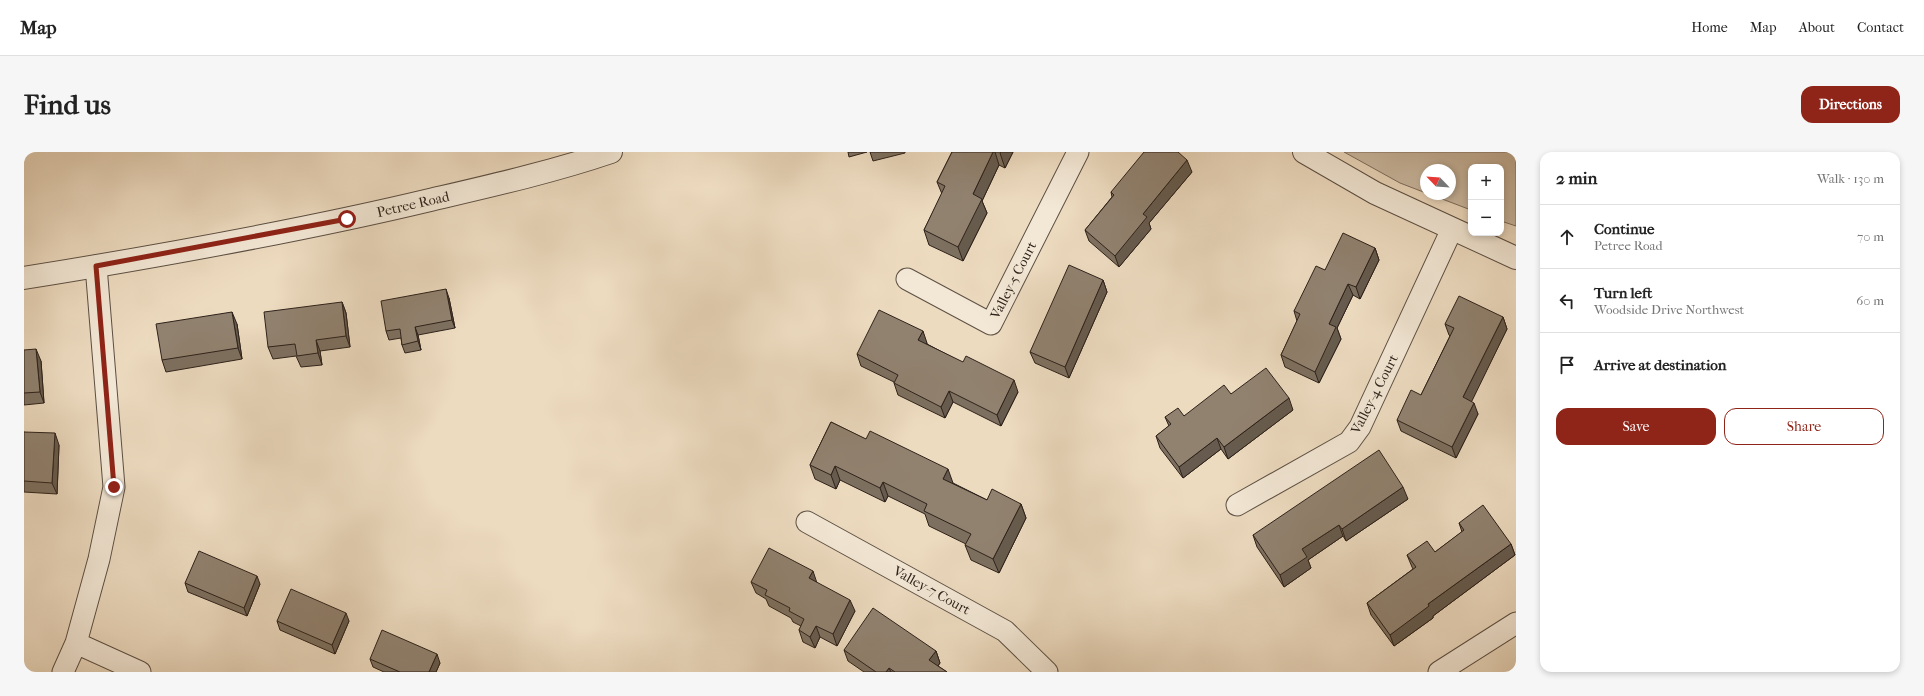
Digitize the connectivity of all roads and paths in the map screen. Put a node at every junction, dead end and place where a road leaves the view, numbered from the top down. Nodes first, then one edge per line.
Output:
1 (1078, 152) edge
2 (1304, 152) edge
3 (598, 154) edge
4 (1452, 229) junction
5 (1516, 258) edge
6 (96, 266) junction
7 (24, 278) edge
8 (907, 279) dead end
9 (1237, 504) dead end
10 (807, 522) dead end
11 (1516, 623) edge
12 (76, 643) junction
13 (63, 672) edge
14 (140, 672) edge
15 (1047, 672) edge
16 (1439, 672) edge

1 - 8 street, Valley-5 Court
2 - 4 street
3 - 6 street, Petree Road
4 - 5 street
4 - 9 street, Valley-4 Court
6 - 7 street, Petree Road
6 - 12 street
10 - 15 street, Valley-7 Court
11 - 16 street
12 - 13 street
12 - 14 street

